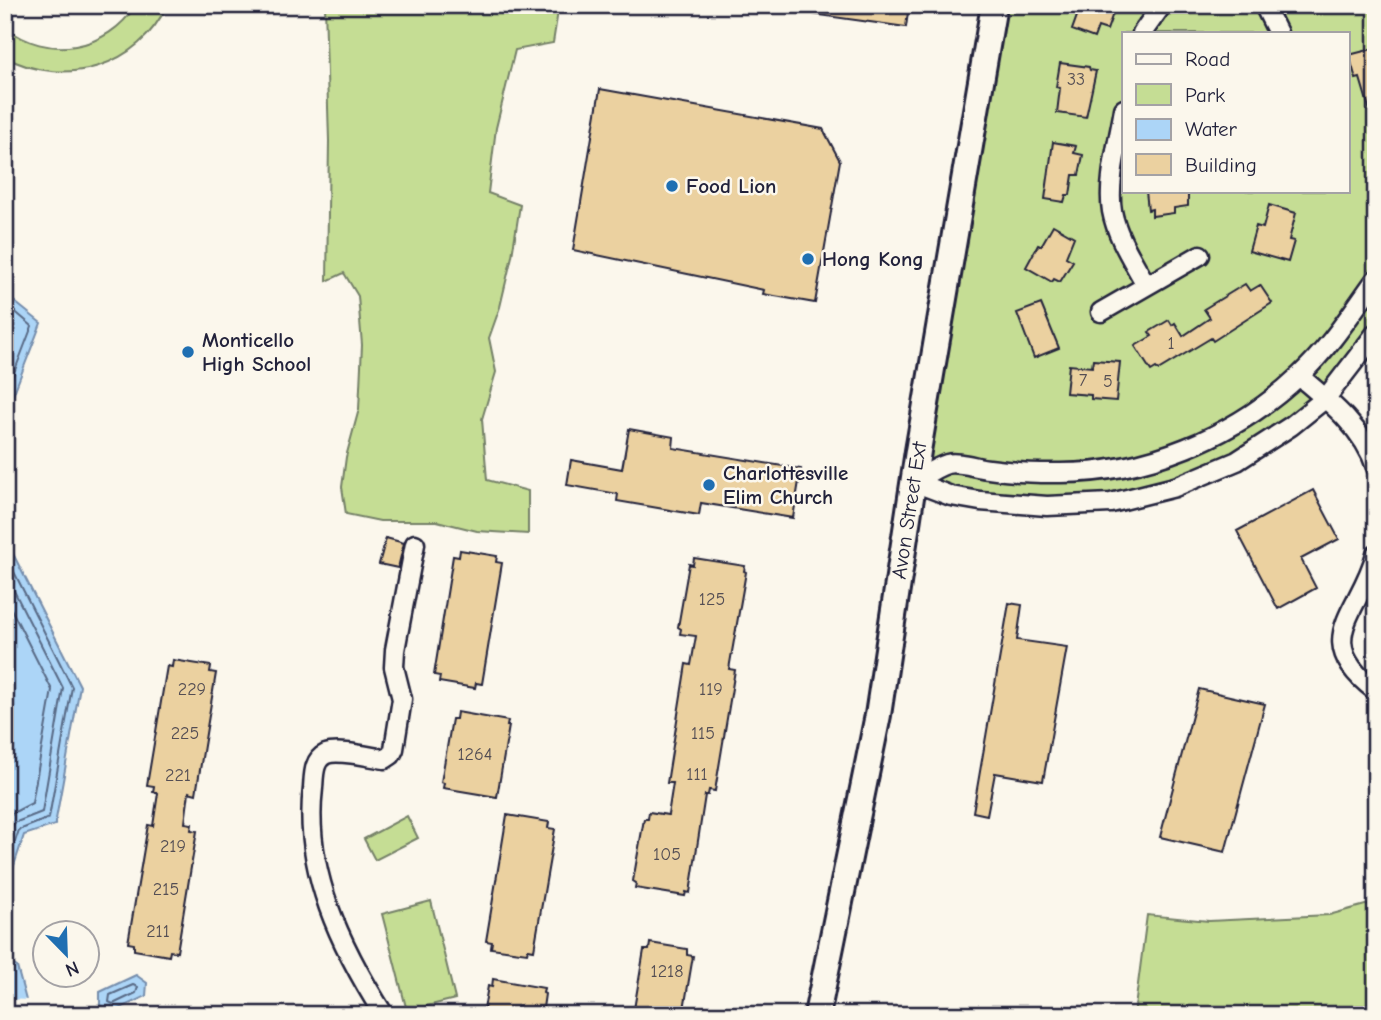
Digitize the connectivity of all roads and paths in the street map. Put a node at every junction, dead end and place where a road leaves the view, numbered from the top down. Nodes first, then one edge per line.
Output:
1 (994, 5) edge
2 (1162, 5) edge
3 (1264, 5) edge
4 (1143, 32) edge
5 (1278, 32) edge
6 (1122, 121) edge
7 (1200, 255) dead end
8 (1376, 279) edge
9 (1146, 285) junction
10 (1101, 312) dead end
11 (1376, 333) edge
12 (1299, 376) junction
13 (1326, 398) junction
14 (1376, 467) edge
15 (914, 482) junction
16 (415, 544) dead end
17 (1376, 554) edge
18 (1376, 691) edge
19 (384, 1015) edge
20 (817, 1015) edge

1 - 15 main road, Avon Street Ext
2 - 4 street
3 - 5 street
6 - 9 street
7 - 9 street
8 - 12 street
9 - 10 street
11 - 13 street
12 - 13 street
12 - 15 street
13 - 14 street
13 - 15 street
15 - 20 main road, Avon Street Ext
16 - 19 street
17 - 18 street

